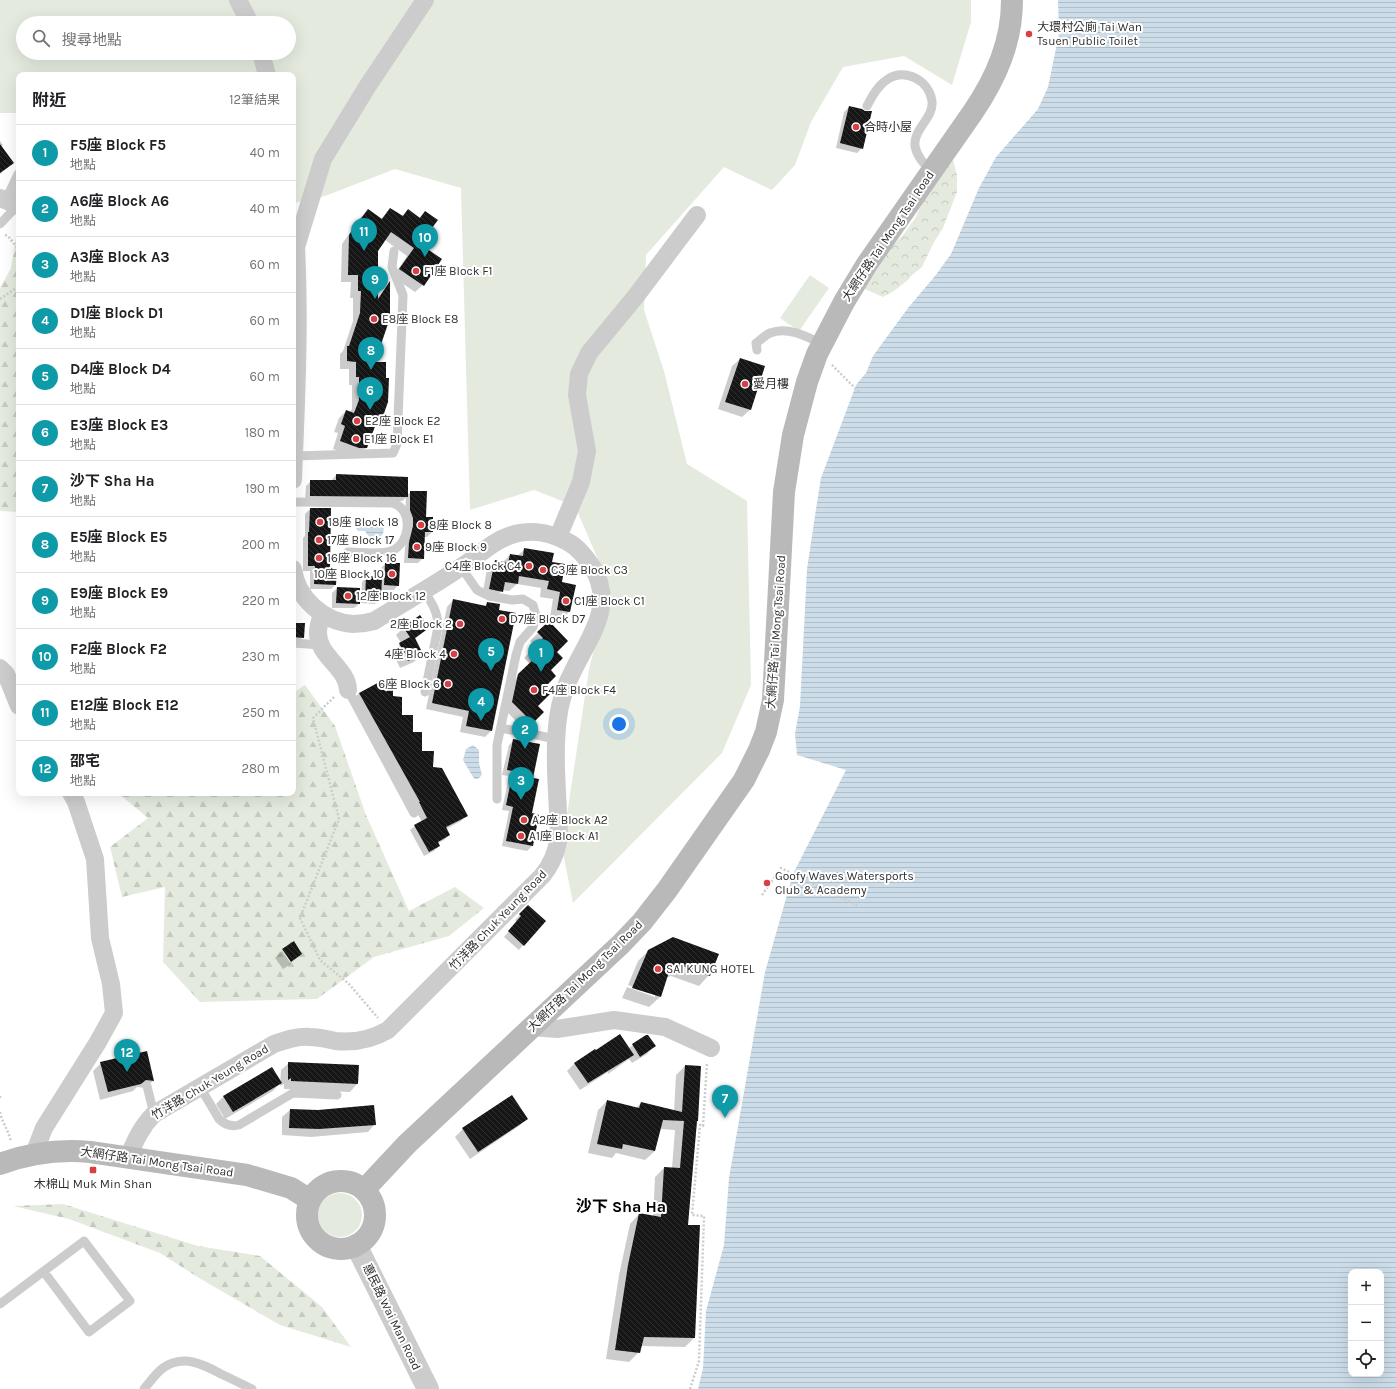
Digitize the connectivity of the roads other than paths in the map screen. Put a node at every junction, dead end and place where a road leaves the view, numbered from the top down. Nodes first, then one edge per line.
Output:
1 (238, 0) edge
2 (425, 0) edge
3 (1012, 0) edge
4 (246, 16) edge
5 (263, 60) edge
6 (266, 72) edge
7 (868, 106) dead end
8 (932, 171) junction
9 (0, 198) edge
10 (16, 205) edge
11 (16, 208) edge
12 (697, 215) dead end
13 (0, 224) edge
14 (296, 236) edge
15 (394, 251) dead end
16 (819, 349) junction
17 (757, 350) dead end
18 (296, 456) edge
19 (296, 502) edge
20 (558, 537) junction
21 (348, 552) dead end
22 (462, 567) junction
23 (296, 581) edge
24 (424, 591) junction
25 (322, 614) junction
26 (296, 643) edge
27 (321, 645) junction
28 (0, 668) edge
29 (348, 686) joint
30 (425, 692) dead end
31 (16, 699) edge
32 (501, 728) junction
33 (556, 739) junction
34 (73, 796) edge
35 (497, 799) dead end
36 (414, 813) dead end
37 (532, 1027) junction
38 (711, 1048) road end
39 (147, 1086) dead end
40 (200, 1087) junction
41 (337, 1095) dead end
42 (154, 1114) junction
43 (128, 1158) junction
44 (17, 1159) edge
45 (364, 1190) junction
46 (310, 1200) junction
47 (356, 1245) junction
48 (44, 1272) junction
49 (0, 1304) edge
50 (144, 1389) edge
51 (252, 1389) edge
52 (428, 1389) edge

1 - 4 street
2 - 14 street
3 - 8 main road, 大網仔路 Tai Mong Tsai Road
5 - 6 street
7 - 8 lane
8 - 16 main road, 大網仔路 Tai Mong Tsai Road
9 - 10 street
11 - 13 lane
12 - 20 street
15 - 18 lane
16 - 17 lane
16 - 37 main road, 大網仔路 Tai Mong Tsai Road
19 - 21 lane
20 - 22 street, 竹洋路 Chuk Yeung Road
20 - 33 street, 竹洋路 Chuk Yeung Road
22 - 24 street, 竹洋路 Chuk Yeung Road
22 - 32 lane
23 - 25 street, 竹洋路 Chuk Yeung Road
24 - 25 street, 竹洋路 Chuk Yeung Road
24 - 30 lane
25 - 27 street
26 - 27 lane
27 - 29 street
28 - 31 street
29 - 36 lane
32 - 33 lane
32 - 35 lane
33 - 40 street, 竹洋路 Chuk Yeung Road
34 - 44 street
37 - 38 street
37 - 45 main road, 大網仔路 Tai Mong Tsai Road
39 - 42 lane
40 - 41 lane
40 - 42 street, 竹洋路 Chuk Yeung Road
42 - 43 street, 竹洋路 Chuk Yeung Road
43 - 44 main road, 大網仔路 Tai Mong Tsai Road
43 - 46 main road, 大網仔路 Tai Mong Tsai Road
45 - 46 main road
45 - 47 main road
46 - 47 main road
47 - 52 street, 惠民路 Wai Man Road
48 - 48 lane
48 - 49 lane
50 - 51 lane

